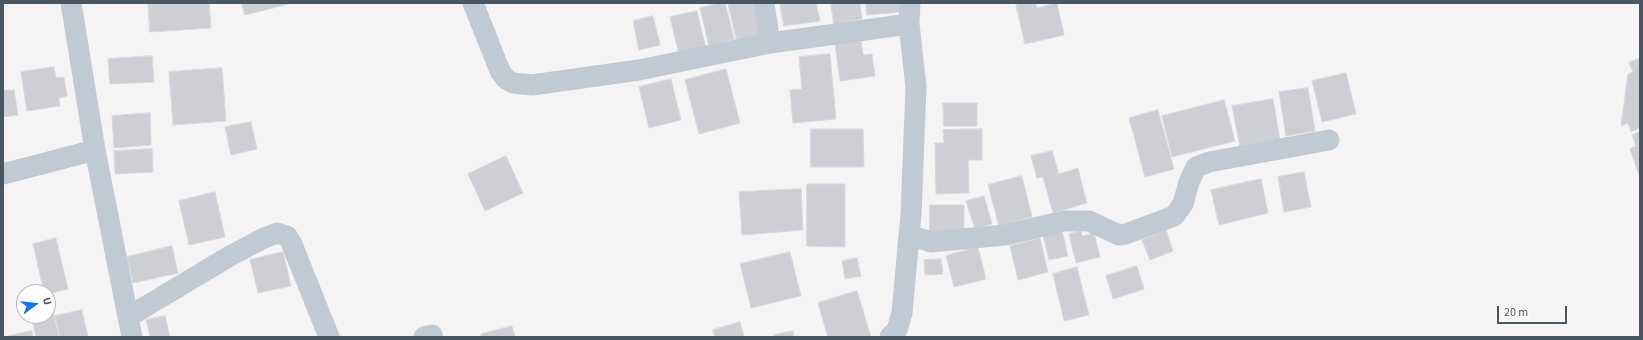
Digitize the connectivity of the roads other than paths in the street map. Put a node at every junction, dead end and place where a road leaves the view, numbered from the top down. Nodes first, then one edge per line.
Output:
1 (473, 3) edge
2 (764, 3) edge
3 (910, 3) edge
4 (72, 6) edge
5 (909, 24) junction
6 (770, 43) junction
7 (1329, 140) dead end
8 (95, 150) junction
9 (3, 174) edge
10 (909, 235) junction
11 (128, 316) junction
12 (132, 337) edge
13 (329, 337) edge
14 (890, 337) edge

1 - 6 street
2 - 6 street
3 - 5 street
4 - 8 street
5 - 6 street
5 - 10 street
7 - 10 street
8 - 9 street
8 - 11 street
10 - 14 street
11 - 12 street
11 - 13 street

